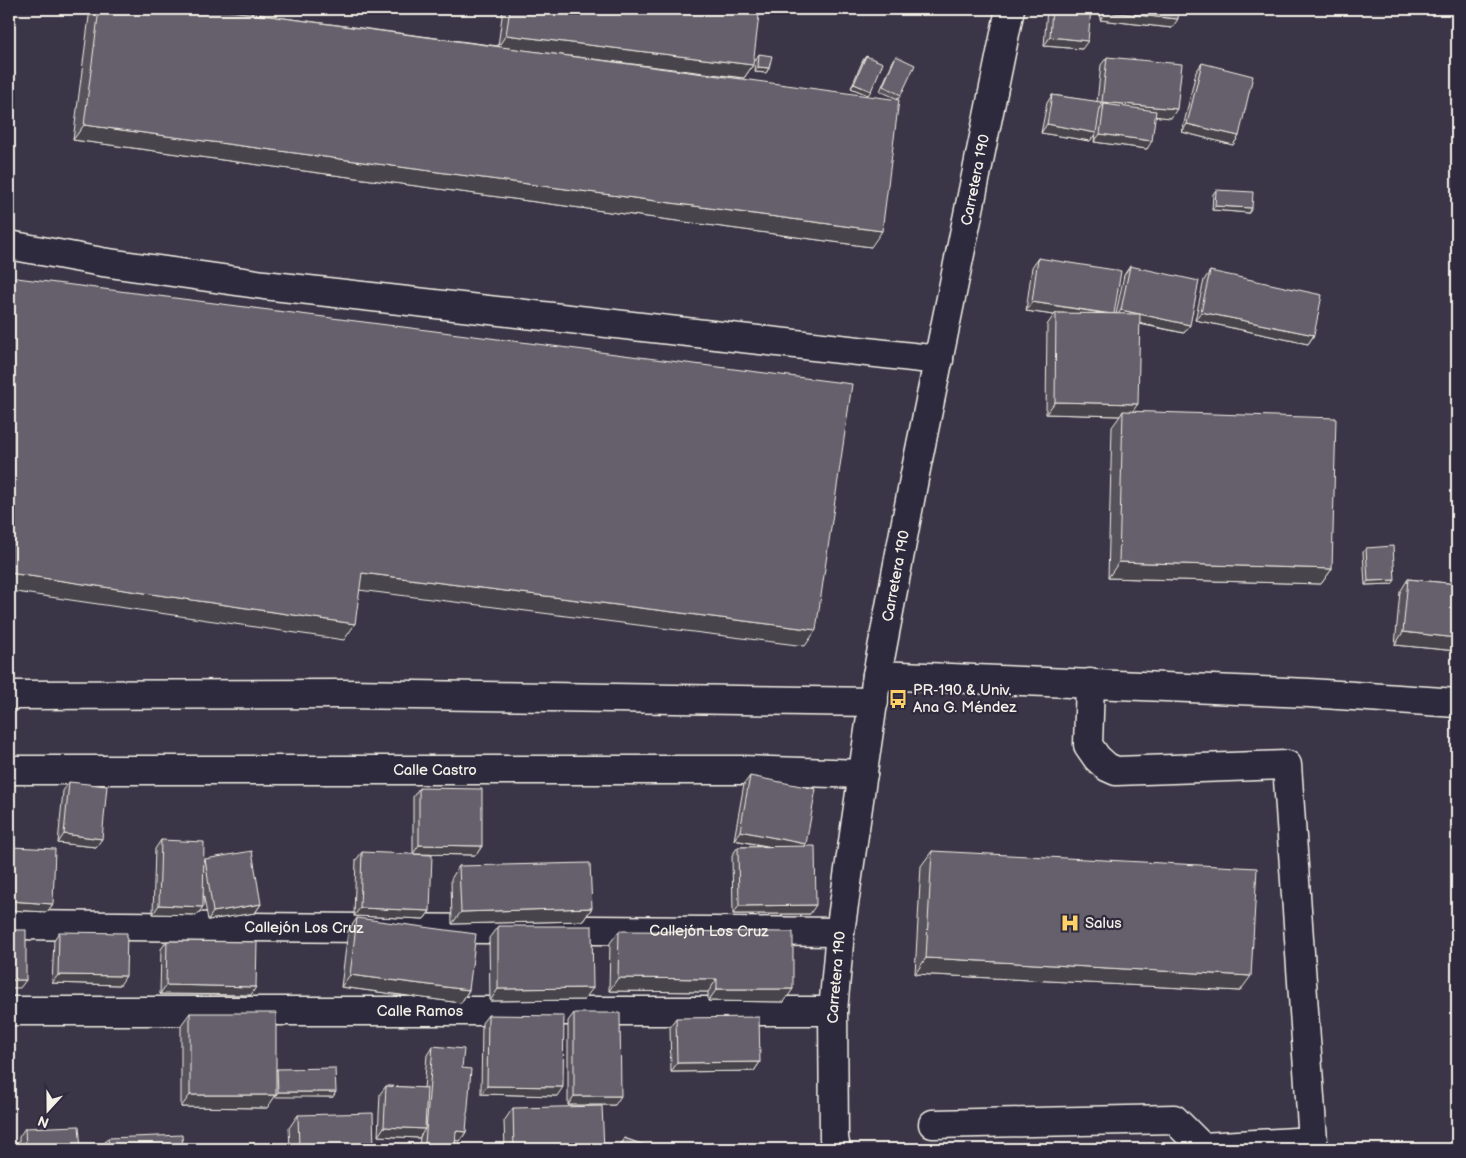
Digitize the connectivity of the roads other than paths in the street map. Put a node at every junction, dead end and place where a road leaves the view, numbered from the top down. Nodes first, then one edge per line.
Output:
1 (1010, 9) edge
2 (9, 245) edge
3 (939, 360) junction
4 (877, 675) junction
5 (1090, 683) junction
6 (9, 695) edge
7 (874, 702) junction
8 (1457, 703) edge
9 (9, 770) edge
10 (863, 774) junction
11 (9, 924) edge
12 (840, 932) junction
13 (9, 1010) edge
14 (833, 1011) junction
15 (933, 1124) dead end
16 (836, 1149) edge

1 - 3 street, Carretera 190
2 - 3 street
3 - 4 street, Carretera 190
4 - 5 street
4 - 7 street, Carretera 190
5 - 8 street
5 - 15 street
6 - 7 street
7 - 10 street, Carretera 190
9 - 10 street, Calle Castro
10 - 12 street, Carretera 190
11 - 12 street, Callejón Los Cruz
12 - 14 street, Carretera 190
13 - 14 street, Calle Ramos
14 - 16 street, Carretera 190

